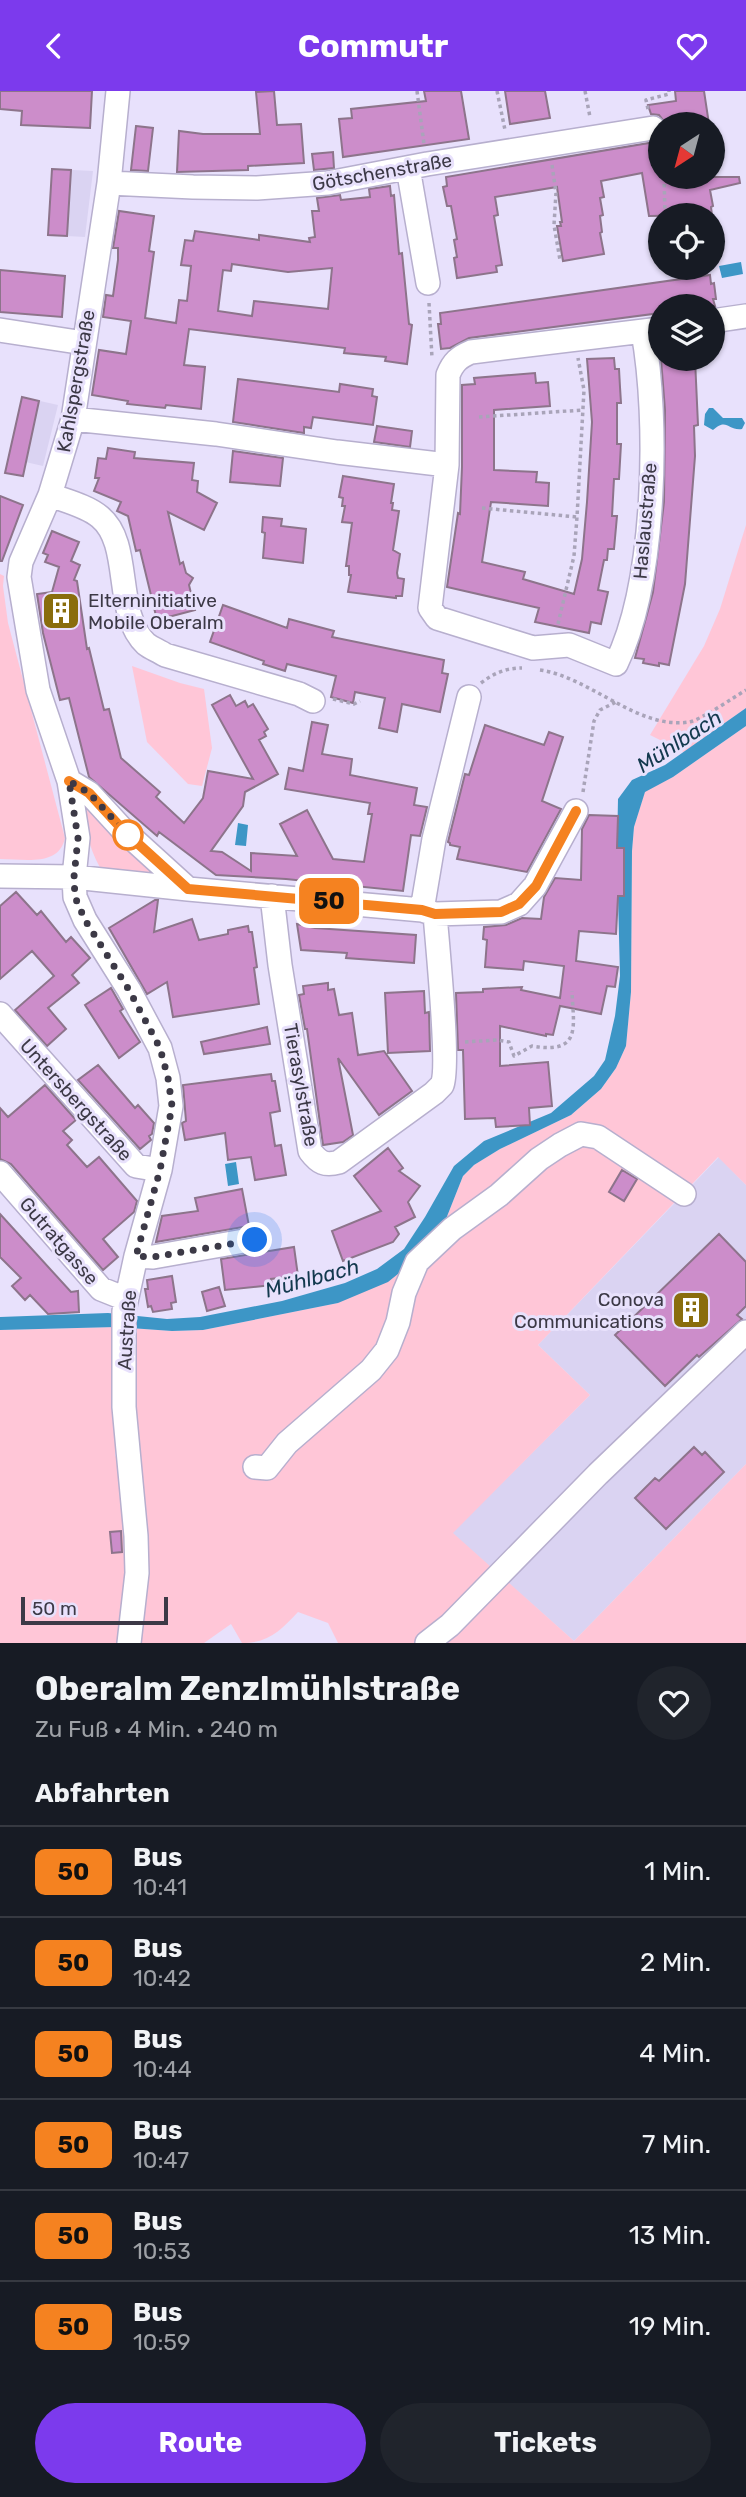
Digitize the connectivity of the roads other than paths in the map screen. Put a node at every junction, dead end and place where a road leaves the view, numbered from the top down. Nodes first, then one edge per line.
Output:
1 (118, 91) edge
2 (648, 129) edge
3 (417, 166) junction
4 (109, 183) junction
5 (428, 283) road end
6 (746, 316) edge
7 (725, 319) edge
8 (0, 330) edge
9 (648, 330) edge
10 (84, 343) junction
11 (650, 371) edge
12 (74, 419) junction
13 (447, 465) junction
14 (50, 495) junction
15 (469, 697) road end
16 (313, 701) road end
17 (69, 781) junction
18 (576, 811) road end
19 (0, 876) edge
20 (74, 877) junction
21 (188, 889) junction
22 (272, 896) junction
23 (428, 912) junction
24 (0, 1014) edge
25 (160, 1170) junction
26 (0, 1173) edge
27 (684, 1193) dead end
28 (255, 1240) dead end
29 (136, 1256) junction
30 (124, 1314) junction
31 (746, 1332) edge
32 (255, 1467) dead end
33 (129, 1643) edge
34 (427, 1643) edge

1 - 4 street, Kahlspergstraße
2 - 3 street, Götschenstraße
3 - 4 street, Götschenstraße
3 - 5 street
4 - 10 street, Kahlspergstraße
6 - 7 street
8 - 10 street
9 - 13 street, Haslaustraße
10 - 12 street, Kahlspergstraße
11 - 13 street, Haslaustraße
12 - 13 street
12 - 14 street, Kahlspergstraße
14 - 16 street
14 - 17 street, Kahlspergstraße
15 - 23 street, Tierasylstraße
17 - 20 street, Kahlspergstraße
17 - 21 street
18 - 23 street
19 - 20 street
20 - 21 street
20 - 25 street, Austraße
21 - 22 street
22 - 23 street
22 - 23 street, Tierasylstraße
24 - 25 street, Untersbergstraße
25 - 29 street, Austraße
26 - 30 street, Gutratgasse
27 - 32 street
28 - 29 street
29 - 30 street, Austraße
30 - 33 street, Austraße
31 - 34 street

